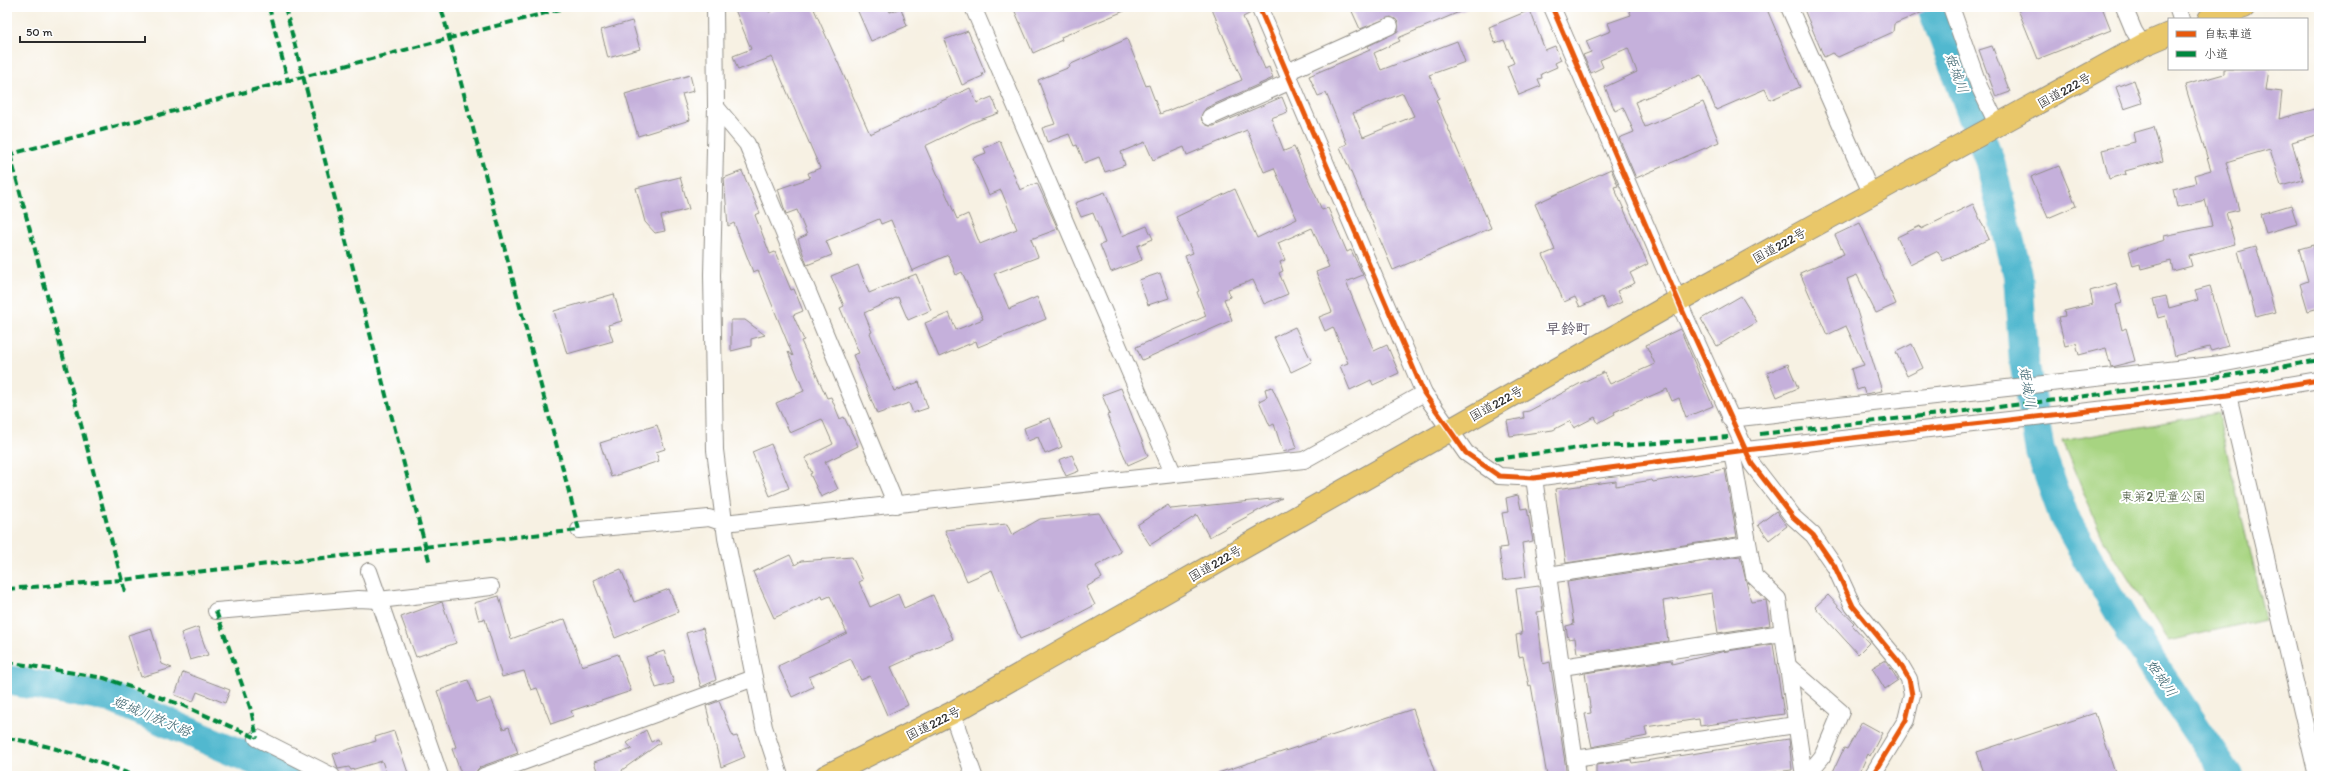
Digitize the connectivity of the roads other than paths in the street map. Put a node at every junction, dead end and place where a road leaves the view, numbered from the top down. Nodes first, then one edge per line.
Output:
1 (715, 7) edge
2 (972, 7) edge
3 (1259, 7) edge
4 (1552, 7) edge
5 (1789, 7) edge
6 (1951, 7) edge
7 (2124, 7) edge
8 (2178, 7) edge
9 (2244, 7) edge
10 (2181, 18) edge
11 (2212, 18) edge
12 (1390, 26) dead end
13 (2168, 34) edge
14 (2143, 45) junction
15 (1289, 76) junction
16 (716, 107) junction
17 (1210, 117) dead end
18 (1998, 126) junction
19 (1872, 195) junction
20 (1679, 300) junction
21 (2319, 345) edge
22 (2319, 380) edge
23 (1424, 393) junction
24 (2228, 395) junction
25 (1730, 420) junction
26 (1449, 429) junction
27 (1739, 451) junction
28 (1173, 474) junction
29 (1534, 478) junction
30 (896, 505) junction
31 (724, 523) junction
32 (579, 530) dead end
33 (1748, 545) junction
34 (369, 571) dead end
35 (1548, 575) junction
36 (491, 587) dead end
37 (379, 600) junction
38 (216, 611) dead end
39 (1782, 633) junction
40 (1787, 666) junction
41 (1562, 667) junction
42 (754, 678) junction
43 (952, 713) junction
44 (1795, 725) junction
45 (257, 738) dead end
46 (1575, 759) junction
47 (332, 776) edge
48 (440, 776) edge
49 (484, 776) edge
50 (780, 776) edge
51 (826, 776) edge
52 (974, 776) edge
53 (1577, 776) edge
54 (1805, 776) edge
55 (1872, 776) edge
56 (2317, 776) edge

1 - 16 street
2 - 28 street
3 - 15 street
4 - 20 street
5 - 19 street
6 - 18 street
7 - 14 street
8 - 10 street
9 - 11 highway
12 - 15 street
13 - 14 highway, 国道222号
14 - 18 highway, 国道222号
15 - 17 street
15 - 23 street
16 - 30 street
16 - 31 street
18 - 19 highway, 国道222号
19 - 20 highway, 国道222号
20 - 25 street
20 - 26 highway, 国道222号
21 - 25 street
22 - 24 street
23 - 26 street
23 - 28 street
24 - 27 street
24 - 56 street
25 - 27 street
26 - 29 street
26 - 43 highway, 国道222号
27 - 29 street
27 - 33 street
27 - 55 street
28 - 30 street
29 - 35 street
30 - 31 street
31 - 32 street
31 - 42 street
33 - 35 street
33 - 39 street
34 - 37 street
35 - 41 street
36 - 37 street
37 - 38 street
37 - 48 street
39 - 40 street
39 - 41 street
40 - 44 street
40 - 54 street
41 - 46 street
42 - 49 street
42 - 50 street
43 - 51 highway, 国道222号
43 - 52 street
44 - 46 street
44 - 54 street
45 - 47 street
46 - 53 street

